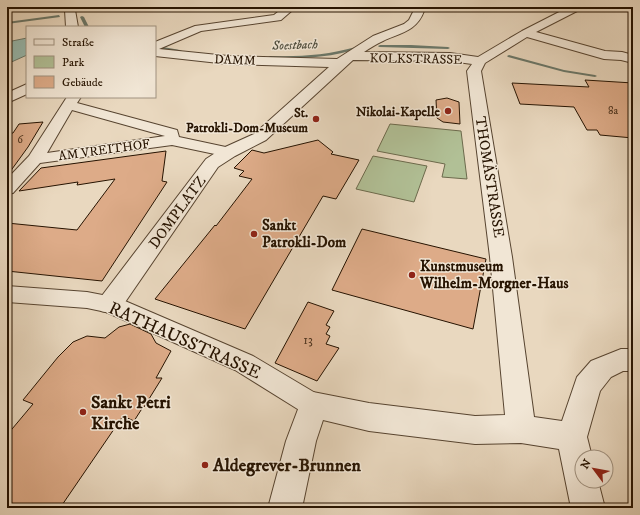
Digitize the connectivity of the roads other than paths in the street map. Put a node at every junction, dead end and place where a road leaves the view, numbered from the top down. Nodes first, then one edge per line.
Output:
1 (292, 7) edge
2 (414, 7) edge
3 (577, 7) edge
4 (72, 8) edge
5 (72, 26) edge
6 (526, 33) junction
7 (168, 40) junction
8 (196, 43) dead end
9 (156, 46) edge
10 (235, 48) dead end
11 (156, 52) edge
12 (274, 53) dead end
13 (345, 59) junction
14 (633, 59) edge
15 (480, 61) junction
16 (26, 89) edge
17 (7, 99) edge
18 (71, 101) edge
19 (172, 140) junction
20 (229, 152) junction
21 (35, 159) junction
22 (7, 189) edge
23 (7, 294) edge
24 (110, 304) junction
25 (633, 360) edge
26 (313, 405) junction
27 (521, 429) junction
28 (572, 437) junction
29 (285, 508) edge
30 (588, 508) edge

1 - 7 street
2 - 13 street, DOMPLATZ
3 - 6 street
4 - 5 street
6 - 14 street
6 - 15 street
7 - 8 street
7 - 9 street
10 - 12 street
11 - 13 street, DAMM
13 - 15 street, KOLKSTRASSE
13 - 20 street, DOMPLATZ
15 - 27 street, THOMÄSTRASSE
16 - 17 street
18 - 19 street, AM VREITHOF
18 - 21 street
19 - 20 street, AM VREITHOF
19 - 21 street, AM VREITHOF
20 - 24 street, DOMPLATZ
21 - 22 street
23 - 24 street, RATHAUSSTRASSE
24 - 26 street, RATHAUSSTRASSE
25 - 28 street
26 - 27 street, RATHAUSSTRASSE
26 - 29 street
27 - 28 street, RATHAUSSTRASSE
28 - 30 street

